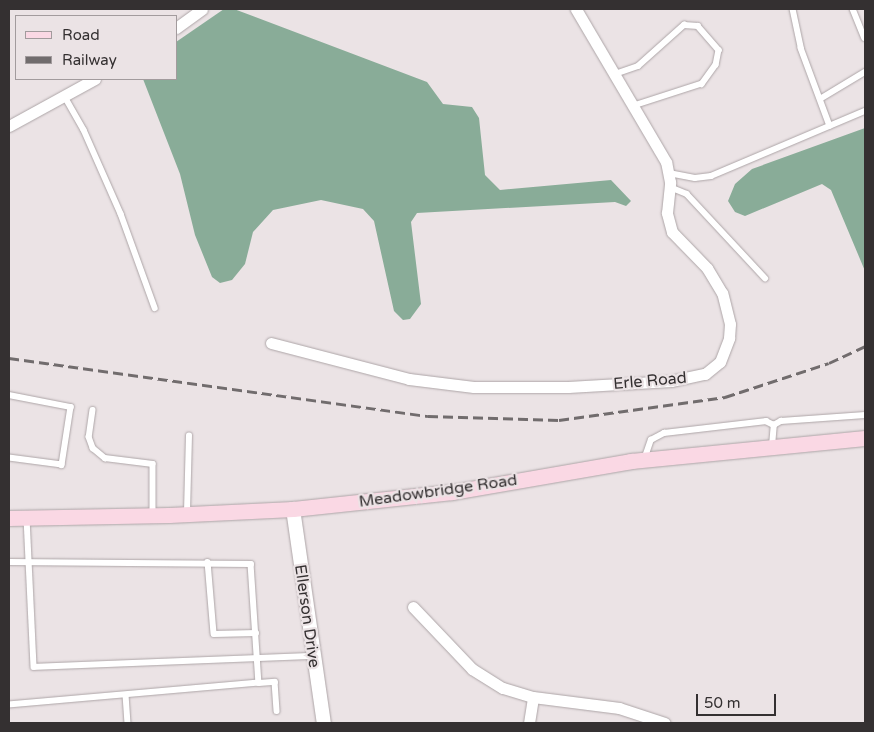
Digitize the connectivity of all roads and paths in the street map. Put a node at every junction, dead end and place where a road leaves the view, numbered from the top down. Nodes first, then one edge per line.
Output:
1 (202, 9) edge
2 (576, 9) edge
3 (793, 9) edge
4 (853, 9) edge
5 (178, 27) edge
6 (865, 38) edge
7 (865, 72) edge
8 (615, 74) junction
9 (93, 80) edge
10 (64, 95) junction
11 (820, 100) junction
12 (634, 106) junction
13 (865, 110) edge
14 (9, 126) edge
15 (830, 126) junction
16 (669, 173) junction
17 (670, 187) junction
18 (765, 278) dead end
19 (155, 308) dead end
20 (270, 343) dead end
21 (9, 395) edge
22 (93, 410) dead end
23 (865, 415) edge
24 (774, 425) junction
25 (189, 436) dead end
26 (865, 438) edge
27 (772, 446) junction
28 (9, 458) edge
29 (645, 460) junction
30 (293, 509) junction
31 (188, 514) junction
32 (153, 516) junction
33 (9, 518) edge
34 (27, 518) junction
35 (9, 562) edge
36 (29, 562) junction
37 (208, 562) junction
38 (413, 607) dead end
39 (256, 632) junction
40 (313, 656) junction
41 (258, 658) junction
42 (259, 683) junction
43 (126, 695) junction
44 (533, 697) junction
45 (9, 705) edge
46 (277, 711) dead end
47 (128, 723) edge
48 (324, 723) edge
49 (529, 723) edge
50 (665, 723) edge

1 - 5 street
2 - 8 street, Erle Road
3 - 11 lane
4 - 6 lane
7 - 11 lane
8 - 12 street, Erle Road
8 - 12 lane
9 - 10 street
10 - 14 street
10 - 19 lane
11 - 15 lane
12 - 16 street, Erle Road
13 - 15 lane
15 - 16 lane
16 - 17 street, Erle Road
17 - 18 lane
17 - 20 street, Erle Road
21 - 28 lane
22 - 32 lane
23 - 24 lane
24 - 27 lane
24 - 29 lane
25 - 31 lane
26 - 27 main road, Meadowbridge Road
27 - 29 main road, Meadowbridge Road
29 - 30 main road, Meadowbridge Road
30 - 31 main road, Meadowbridge Road
30 - 40 street, Ellerson Drive
31 - 32 main road, Meadowbridge Road
32 - 34 main road, Meadowbridge Road
33 - 34 main road, Meadowbridge Road
34 - 36 lane
35 - 36 lane
36 - 37 lane
36 - 41 lane
37 - 39 lane
37 - 39 lane
38 - 44 street
39 - 41 lane
40 - 41 lane
40 - 48 street, Ellerson Drive
41 - 42 lane
42 - 43 lane
42 - 46 lane
43 - 45 lane
43 - 47 lane
44 - 49 street
44 - 50 street

